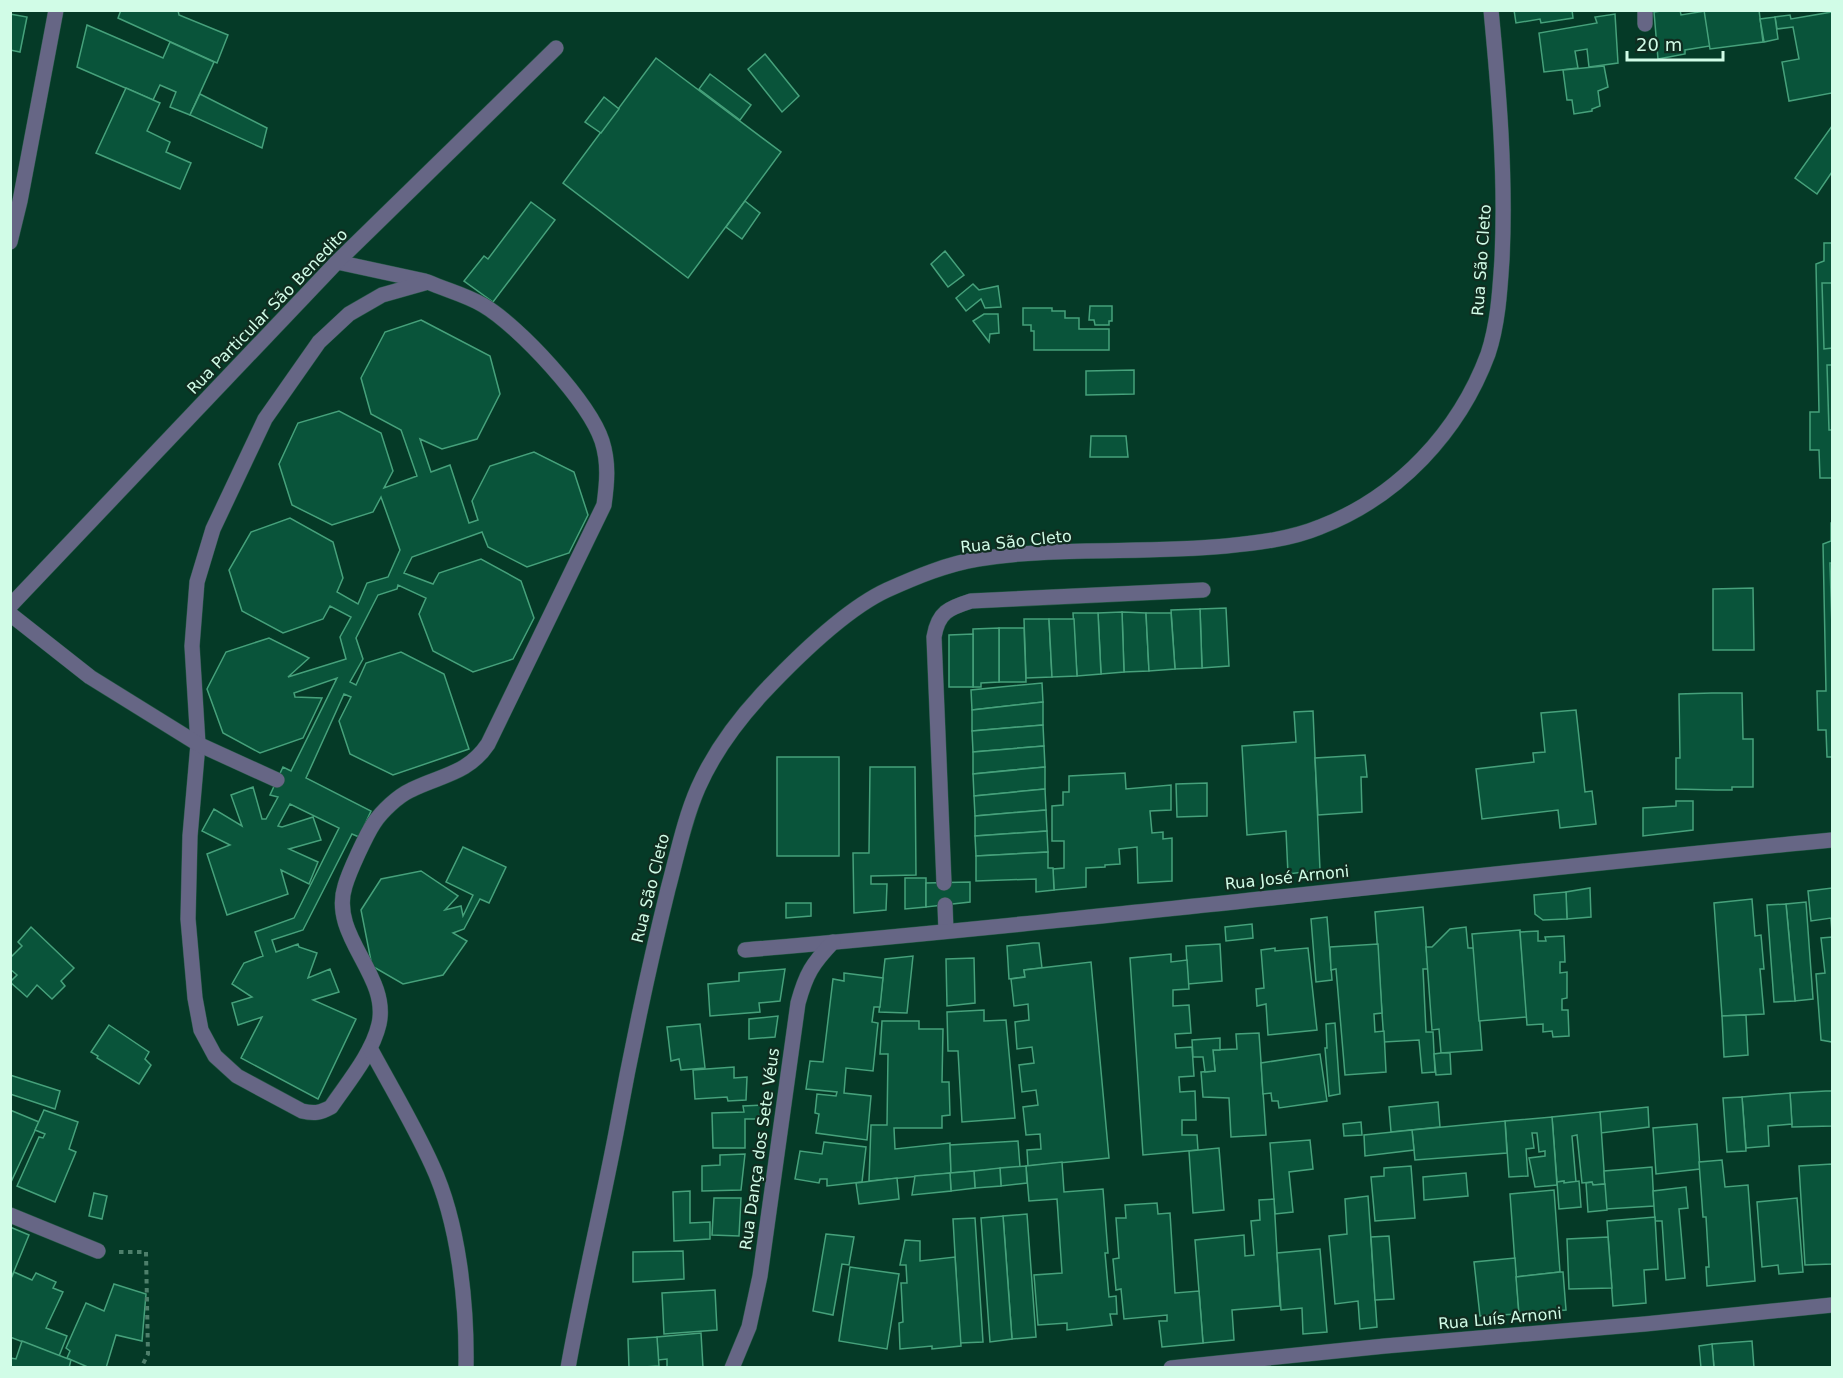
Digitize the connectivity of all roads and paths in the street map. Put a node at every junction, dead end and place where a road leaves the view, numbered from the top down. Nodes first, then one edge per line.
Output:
1 (56, 10) edge
2 (1491, 10) edge
3 (555, 48) dead end
4 (15, 197) edge
5 (10, 242) edge
6 (337, 262) junction
7 (428, 282) junction
8 (1203, 590) dead end
9 (10, 606) edge
10 (10, 614) edge
11 (198, 744) junction
12 (277, 780) dead end
13 (1833, 840) edge
14 (944, 883) dead end
15 (945, 905) dead end
16 (946, 932) junction
17 (833, 942) junction
18 (745, 950) dead end
19 (370, 1048) junction
20 (10, 1215) edge
21 (98, 1251) joint
22 (1833, 1305) edge
23 (141, 1368) edge
24 (466, 1368) edge
25 (568, 1368) edge
26 (732, 1368) edge
27 (1171, 1368) edge

1 - 4 street
2 - 25 street, Rua São Cleto
3 - 6 street, Rua Particular São Benedito
4 - 5 street
6 - 7 street
6 - 9 street, Rua Particular São Benedito
7 - 11 street
7 - 19 street
8 - 14 street
10 - 11 street
11 - 12 street
11 - 19 street
13 - 16 street, Rua José Arnoni
15 - 16 street
16 - 17 street, Rua José Arnoni
17 - 18 street, Rua José Arnoni
17 - 26 street, Rua Dança dos Sete Véus
19 - 24 street
20 - 21 street
21 - 23 path
22 - 27 street, Rua Luís Arnoni

